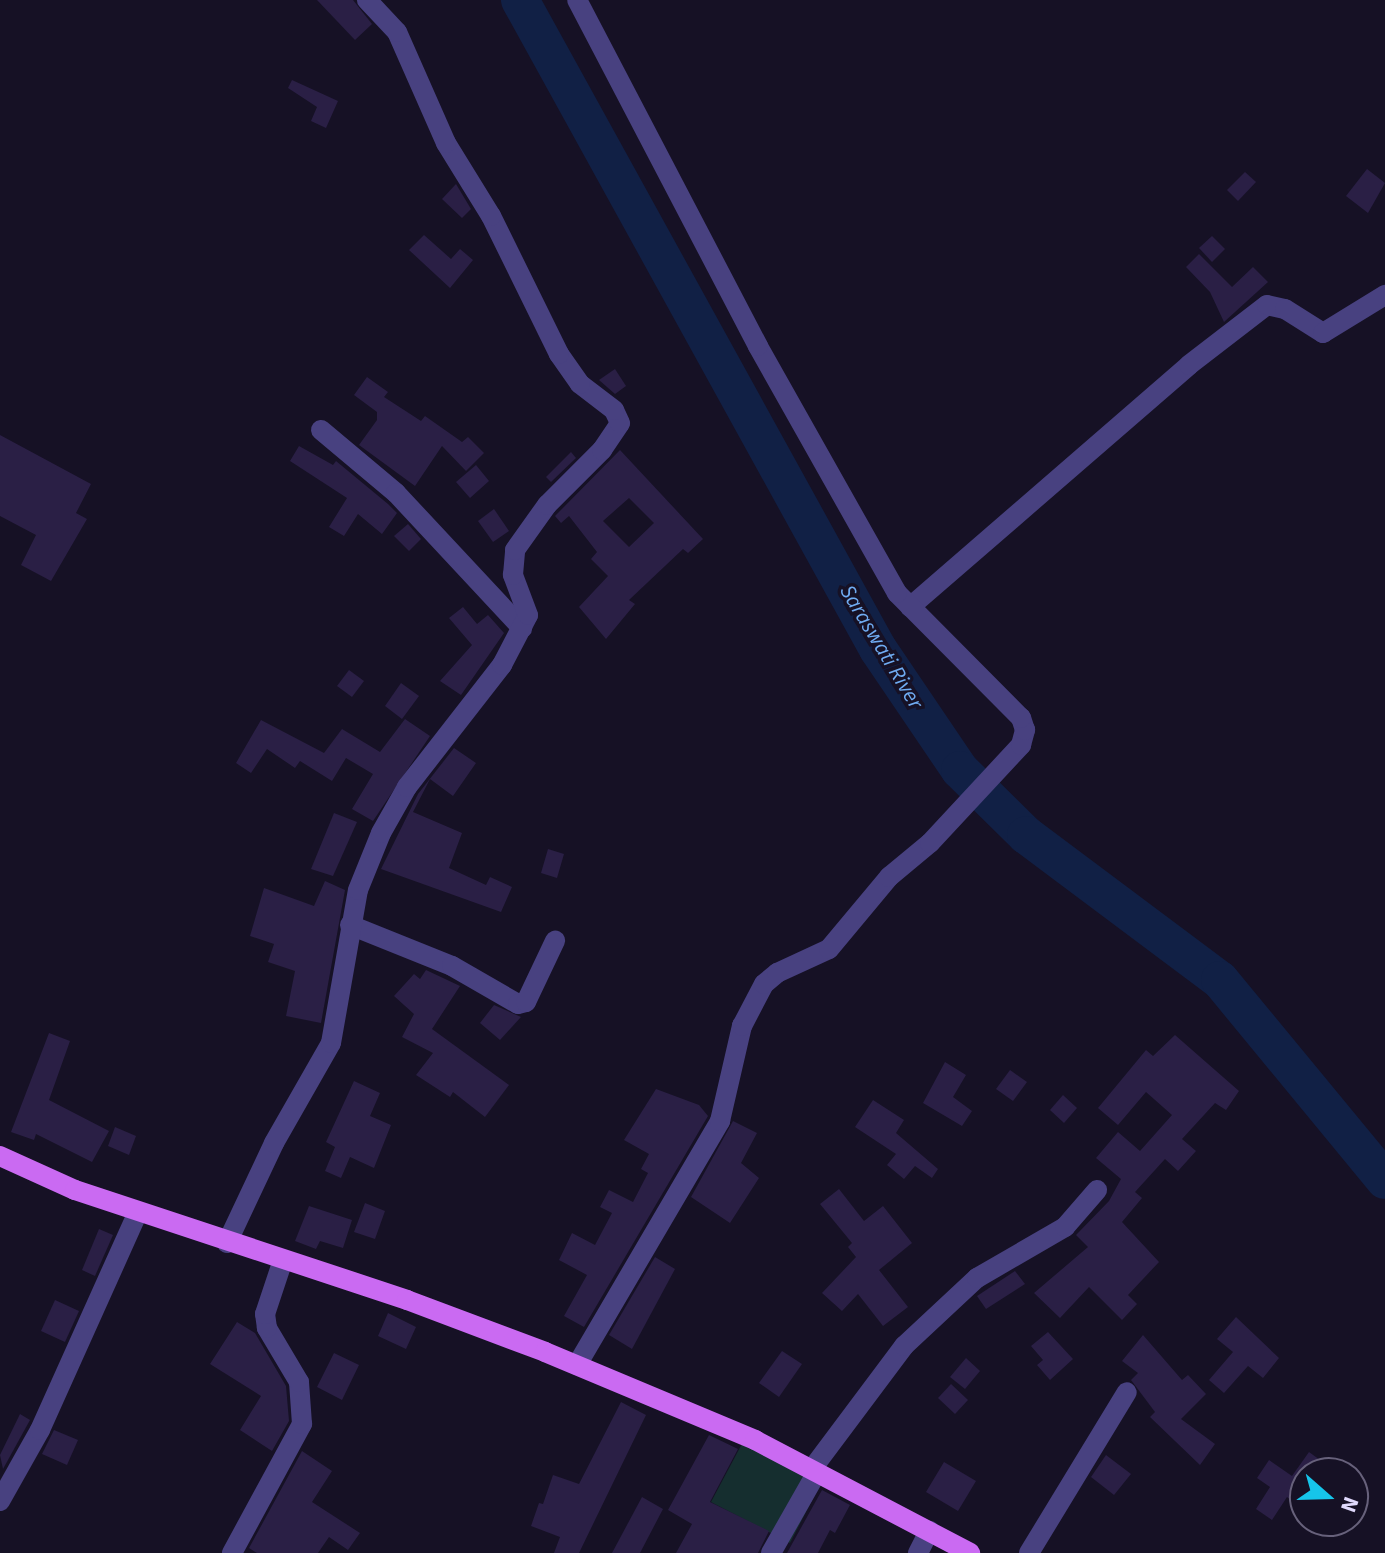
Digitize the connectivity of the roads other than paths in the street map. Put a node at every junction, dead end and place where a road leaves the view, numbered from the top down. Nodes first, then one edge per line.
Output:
1 (367, 0) edge
2 (577, 0) edge
3 (1385, 295) edge
4 (321, 430) dead end
5 (910, 607) junction
6 (522, 628) junction
7 (350, 925) junction
8 (555, 941) dead end
9 (0, 1156) edge
10 (1097, 1190) dead end
11 (138, 1212) junction
12 (227, 1243) junction
13 (283, 1260) junction
14 (577, 1365) junction
15 (1127, 1392) dead end
16 (815, 1471) junction
17 (0, 1501) edge
18 (929, 1531) junction
19 (232, 1553) edge
20 (771, 1553) edge
21 (918, 1553) edge
22 (970, 1553) edge
23 (1029, 1553) edge

1 - 6 street
2 - 5 street
3 - 5 street
4 - 6 street
5 - 14 street
6 - 7 street
7 - 8 street
7 - 12 street
9 - 11 main road
10 - 16 street
11 - 12 main road
11 - 17 street
12 - 13 main road
13 - 14 main road
13 - 19 street
14 - 16 main road
15 - 23 street
16 - 18 main road
16 - 20 street
18 - 21 street
18 - 22 main road

